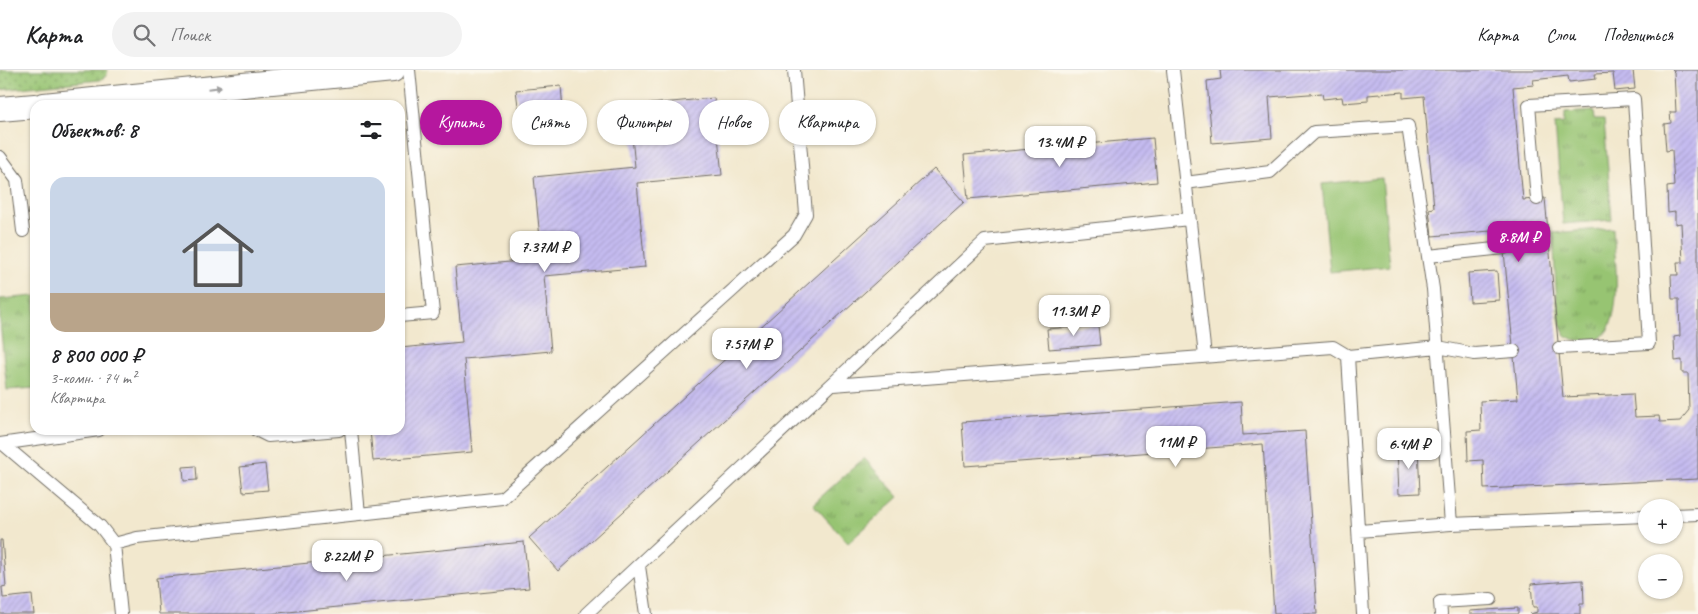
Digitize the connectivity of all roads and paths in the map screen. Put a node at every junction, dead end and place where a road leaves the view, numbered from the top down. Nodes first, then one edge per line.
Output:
1 (393, 70) edge
2 (409, 70) edge
3 (794, 70) edge
4 (1173, 70) edge
5 (163, 99) edge
6 (143, 100) edge
7 (30, 106) edge
8 (0, 109) edge
9 (0, 157) edge
10 (1185, 183) junction
11 (1537, 199) dead end
12 (1189, 219) junction
13 (23, 232) dead end
14 (1504, 248) dead end
15 (1428, 256) junction
16 (405, 316) edge
17 (1438, 347) junction
18 (1559, 348) dead end
19 (1514, 351) dead end
20 (1205, 356) junction
21 (1348, 356) junction
22 (833, 385) junction
23 (64, 435) edge
24 (266, 435) edge
25 (280, 435) edge
26 (351, 435) edge
27 (1, 444) edge
28 (359, 514) junction
29 (1698, 514) edge
30 (1683, 515) edge
31 (1638, 516) edge
32 (1452, 524) junction
33 (1359, 531) junction
34 (114, 544) junction
35 (639, 566) junction
36 (1491, 599) dead end
37 (121, 614) edge
38 (586, 614) edge
39 (646, 614) edge
40 (1363, 614) edge
41 (1441, 614) edge

5 -> 1 street
2 - 16 lane
3 - 28 lane
4 - 10 lane
5 - 6 street
7 - 8 street
9 - 13 lane
10 - 12 lane
10 - 15 lane
11 - 18 lane
12 - 20 lane
12 - 22 lane
14 - 15 lane
15 - 17 lane
17 - 19 lane
17 - 21 lane
17 - 32 lane
20 - 21 lane
20 - 22 lane
21 - 33 lane
22 - 35 lane
23 - 27 lane
24 - 25 lane
26 - 28 lane
27 - 34 lane
28 - 34 lane
29 - 30 lane
31 - 32 lane
32 - 33 lane
33 - 40 lane
34 - 37 lane
35 - 38 lane
35 - 39 lane
36 - 41 lane

